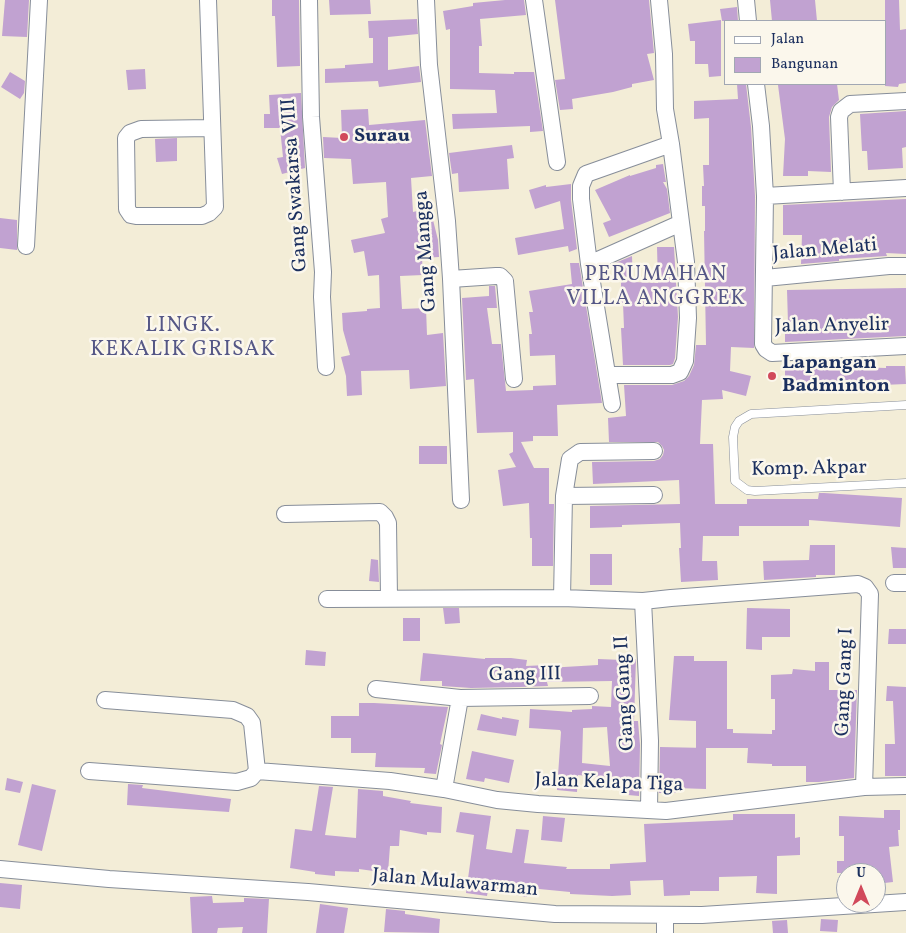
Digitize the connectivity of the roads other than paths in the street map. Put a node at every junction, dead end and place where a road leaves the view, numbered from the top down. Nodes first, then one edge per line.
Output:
1 (39, 0) edge
2 (208, 0) edge
3 (309, 0) edge
4 (426, 0) edge
5 (534, 0) edge
6 (660, 0) edge
7 (746, 0) edge
8 (748, 20) edge
9 (756, 85) edge
10 (906, 101) edge
11 (212, 128) junction
12 (671, 144) junction
13 (558, 162) dead end
14 (906, 188) edge
15 (842, 192) junction
16 (765, 196) junction
17 (681, 223) junction
18 (26, 246) dead end
19 (589, 264) junction
20 (906, 266) edge
21 (765, 278) junction
22 (451, 279) junction
23 (906, 346) edge
24 (326, 367) dead end
25 (607, 375) junction
26 (514, 379) dead end
27 (612, 404) dead end
28 (906, 405) edge
29 (654, 451) dead end
30 (906, 483) edge
31 (654, 495) dead end
32 (564, 496) junction
33 (461, 500) dead end
34 (284, 514) dead end
35 (389, 598) junction
36 (562, 598) junction
37 (327, 600) dead end
38 (643, 601) junction
39 (376, 689) dead end
40 (590, 696) dead end
41 (460, 698) junction
42 (105, 700) dead end
43 (257, 770) junction
44 (89, 771) dead end
45 (906, 786) edge
46 (864, 787) junction
47 (444, 789) junction
48 (650, 810) junction
49 (0, 869) edge
50 (906, 902) edge
51 (665, 915) junction
52 (665, 933) edge

1 - 18 street
2 - 11 street
3 - 24 street, Gang Swakarsa VIII
4 - 22 street, Gang Mangga
5 - 13 street
6 - 12 street
7 - 8 street
9 - 16 street
10 - 15 street
11 - 11 street
12 - 17 street
12 - 19 street
14 - 15 street
15 - 16 street
16 - 21 street
17 - 19 street
17 - 25 street
19 - 25 street
20 - 21 street, Jalan Melati
21 - 23 street, Jalan Anyelir
22 - 26 street
22 - 33 street, Gang Mangga
25 - 27 street
28 - 30 lane, Komp. Akpar
29 - 32 street
31 - 32 street
32 - 36 street
34 - 35 street
35 - 36 street
35 - 37 street
36 - 38 street
38 - 46 street, Gang Gang I
38 - 48 street, Gang Gang II
39 - 41 street, Gang III
40 - 41 street, Gang III
41 - 47 street
42 - 43 street
43 - 44 street
43 - 47 street, Jalan Kelapa Tiga
45 - 46 street, Jalan Kelapa Tiga
46 - 48 street, Jalan Kelapa Tiga
47 - 48 street, Jalan Kelapa Tiga
49 - 51 street, Jalan Mulawarman
50 - 51 street, Jalan Mulawarman
51 - 52 street

